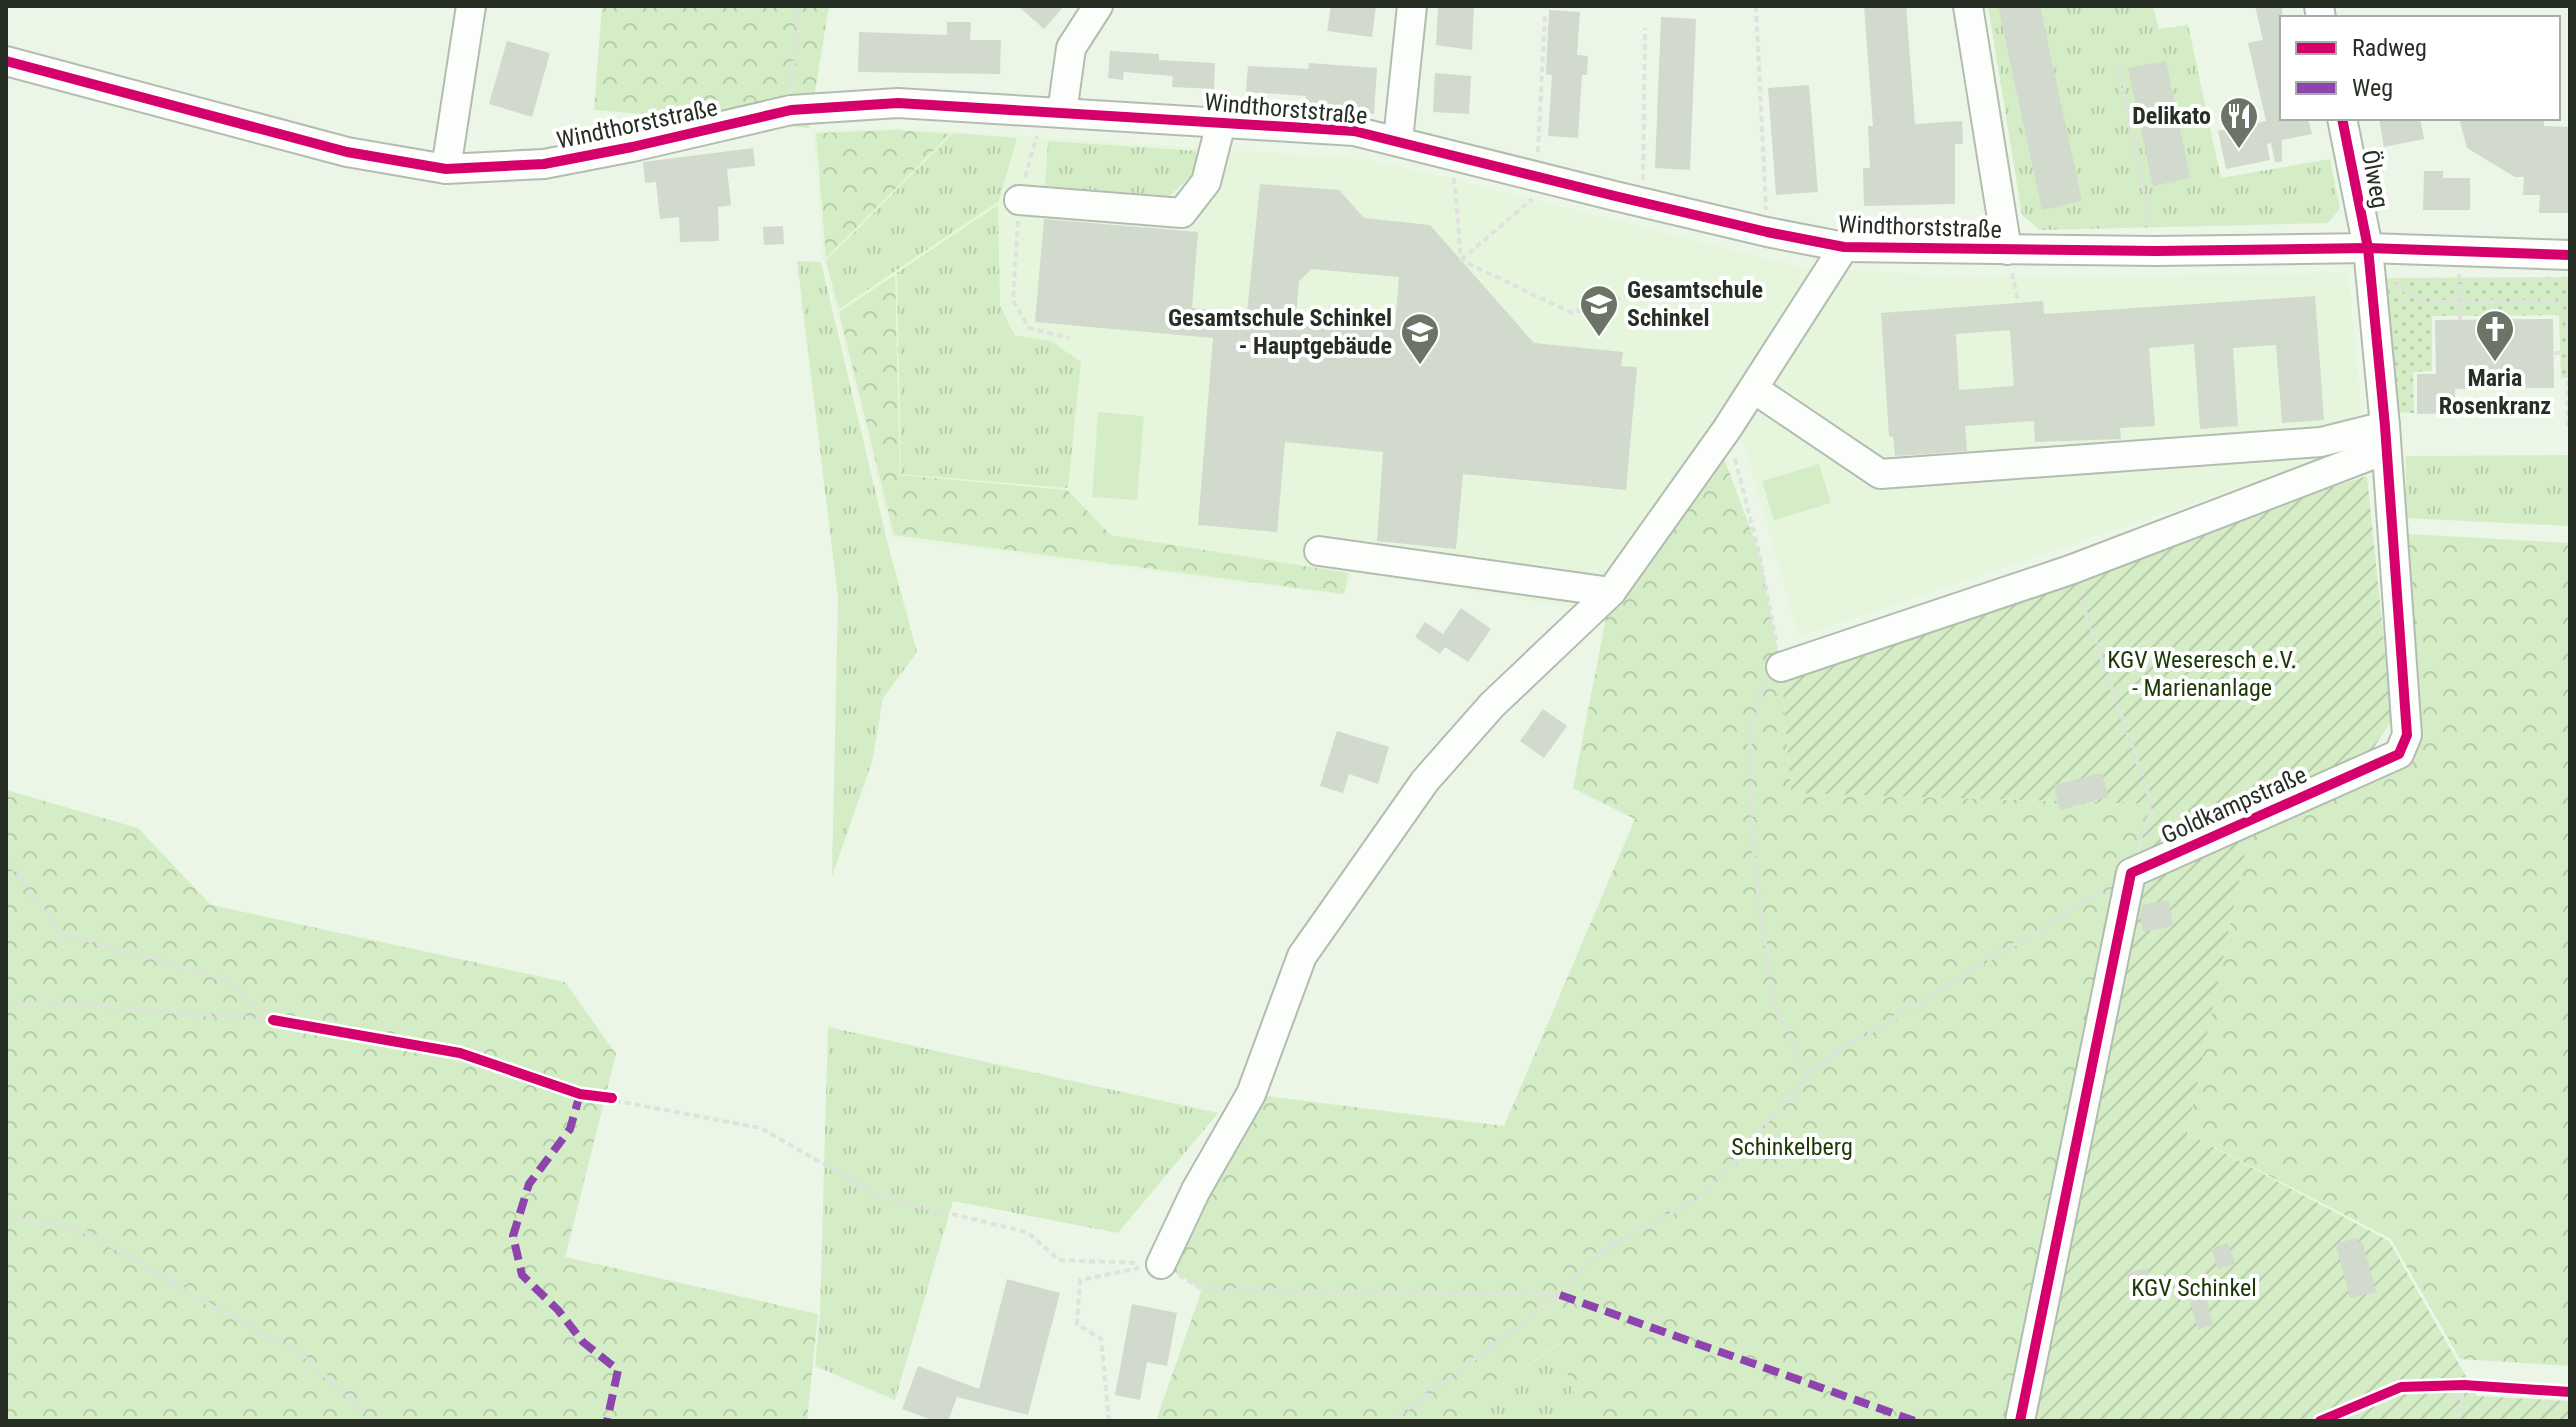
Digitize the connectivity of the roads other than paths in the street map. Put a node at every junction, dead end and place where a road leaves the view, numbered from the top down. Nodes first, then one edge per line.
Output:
1 (471, 6) edge
2 (1098, 6) edge
3 (1412, 6) edge
4 (1968, 6) edge
5 (6, 61) edge
6 (1053, 113) junction
7 (2342, 120) edge
8 (1221, 123) junction
9 (1398, 140) junction
10 (446, 169) junction
11 (1019, 200) road end
12 (1844, 247) junction
13 (2368, 248) junction
14 (2007, 250) junction
15 (2570, 255) edge
16 (1754, 389) junction
17 (2385, 426) junction
18 (1319, 551) dead end
19 (1611, 592) junction
20 (1781, 667) road end
21 (1161, 1264) road end
22 (2020, 1421) edge

1 - 10 street
2 - 6 street
3 - 9 street
4 - 14 street
5 - 10 street, Windthorststraße
6 - 8 street, Windthorststraße
6 - 10 street, Windthorststraße
7 - 13 street, Ölweg
8 - 9 street, Windthorststraße
8 - 11 street
9 - 12 street, Windthorststraße
12 - 14 street, Windthorststraße
12 - 16 street
13 - 14 street, Windthorststraße
13 - 15 street, Windthorststraße
13 - 17 street, Goldkampstraße
16 - 17 street
16 - 19 street
17 - 20 street
17 - 22 street, Goldkampstraße
18 - 19 street
19 - 21 street

